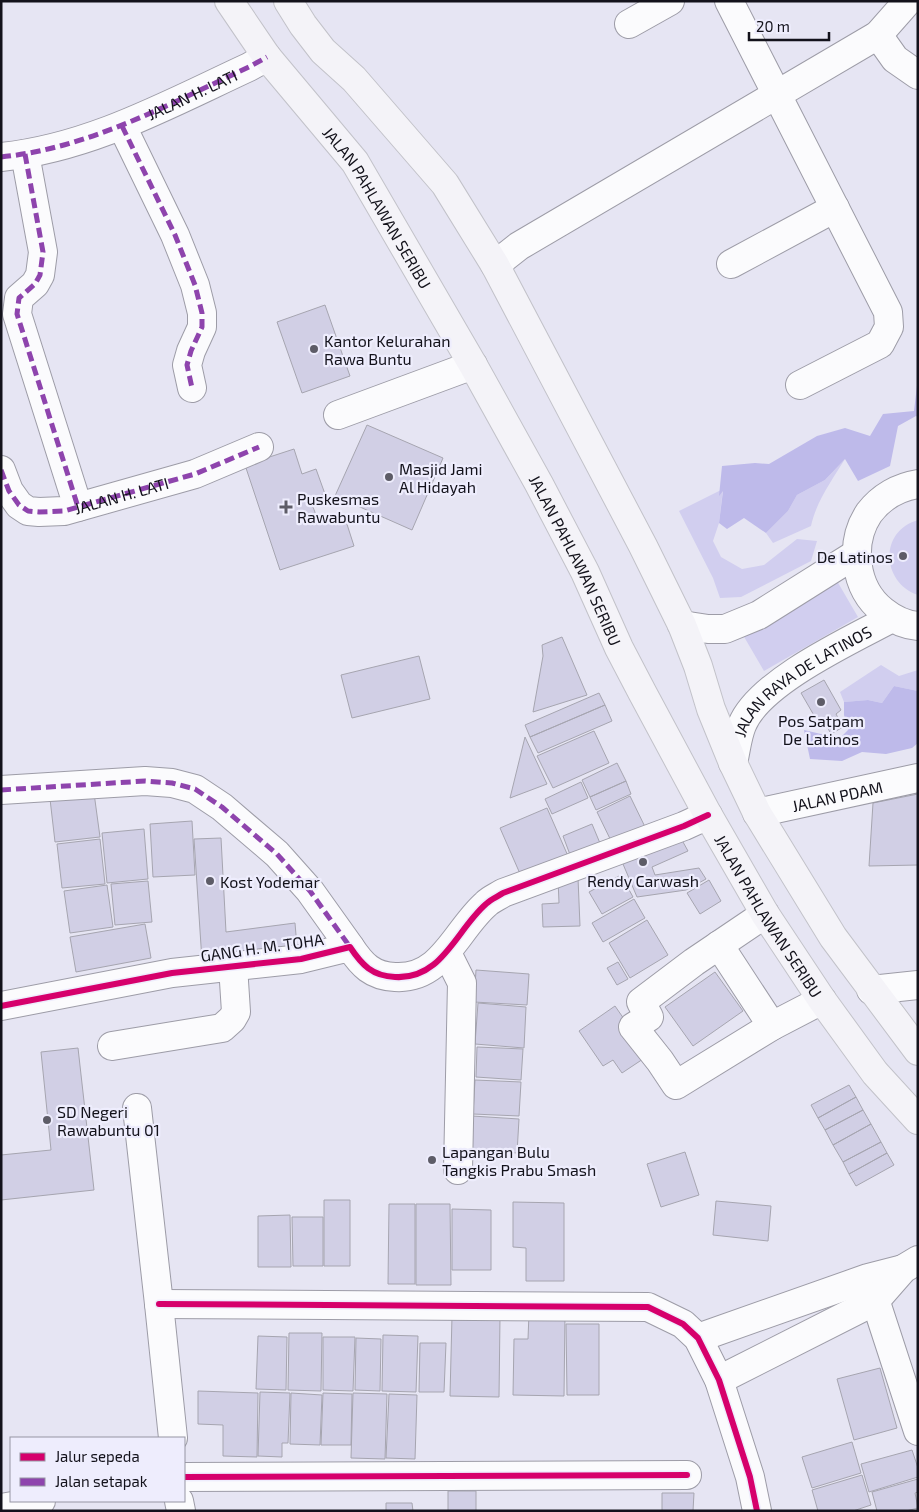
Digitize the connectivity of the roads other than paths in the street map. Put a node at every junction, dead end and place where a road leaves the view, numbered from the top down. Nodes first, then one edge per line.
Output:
1 (229, 1) edge
2 (288, 1) edge
3 (670, 1) edge
4 (730, 1) edge
5 (908, 1) edge
6 (629, 24) dead end
7 (878, 35) junction
8 (267, 57) junction
9 (918, 75) edge
10 (777, 94) junction
11 (122, 126) junction
12 (13, 156) edge
13 (835, 208) junction
14 (731, 264) dead end
15 (495, 265) junction
16 (474, 365) junction
17 (800, 385) dead end
18 (192, 388) dead end
19 (338, 415) dead end
20 (259, 446) dead end
21 (1, 470) edge
22 (918, 484) edge
23 (78, 507) junction
24 (856, 554) junction
25 (892, 618) junction
26 (682, 625) junction
27 (918, 626) edge
28 (733, 763) junction
29 (918, 778) edge
30 (1, 790) edge
31 (757, 813) junction
32 (708, 814) junction
33 (765, 914) junction
34 (719, 945) junction
35 (350, 947) junction
36 (447, 953) junction
37 (234, 966) junction
38 (918, 985) edge
39 (871, 990) junction
40 (822, 1000) junction
41 (1, 1006) edge
42 (772, 1026) junction
43 (112, 1046) dead end
44 (918, 1052) edge
45 (137, 1108) dead end
46 (918, 1120) edge
47 (458, 1170) dead end
48 (910, 1264) edge
49 (872, 1290) junction
50 (159, 1304) junction
51 (698, 1338) junction
52 (719, 1380) junction
53 (918, 1431) edge
54 (172, 1437) edge
55 (687, 1475) dead end
56 (185, 1478) edge
57 (35, 1502) edge
58 (1, 1508) edge
59 (757, 1511) edge

1 - 8 main road, JALAN PAHLAWAN SERIBU
2 - 15 main road
3 - 6 street
4 - 10 street
5 - 7 street
7 - 9 street
7 - 10 street
8 - 11 street, JALAN H. LATI
8 - 16 main road, JALAN PAHLAWAN SERIBU
10 - 13 street
10 - 15 street
11 - 12 street, JALAN H. LATI
11 - 18 street
12 - 23 street
13 - 14 street
13 - 17 street
15 - 26 main road
16 - 19 street
16 - 32 main road, JALAN PAHLAWAN SERIBU
20 - 23 street, JALAN H. LATI
21 - 23 street, JALAN H. LATI
22 - 24 street, JALAN RAYA DE LATINOS
24 - 25 street, JALAN RAYA DE LATINOS
24 - 26 street
25 - 27 street, JALAN RAYA DE LATINOS
25 - 28 street, JALAN RAYA DE LATINOS
26 - 28 main road
28 - 31 main road
29 - 31 street, JALAN PDAM
30 - 35 street
31 - 39 main road
32 - 33 main road, JALAN PAHLAWAN SERIBU
32 - 36 street
33 - 34 street
33 - 40 main road, JALAN PAHLAWAN SERIBU
34 - 42 street
34 - 42 street
35 - 36 street
35 - 37 street, GANG H. M. TOHA
36 - 47 street
37 - 41 street, GANG H. M. TOHA
37 - 43 street
38 - 39 street
39 - 44 main road
40 - 42 street
40 - 46 main road, JALAN PAHLAWAN SERIBU
45 - 50 street
48 - 49 street
49 - 51 street
49 - 52 street
49 - 53 street
50 - 51 street
50 - 54 street
51 - 52 street
52 - 59 street
55 - 56 street
57 - 58 street

